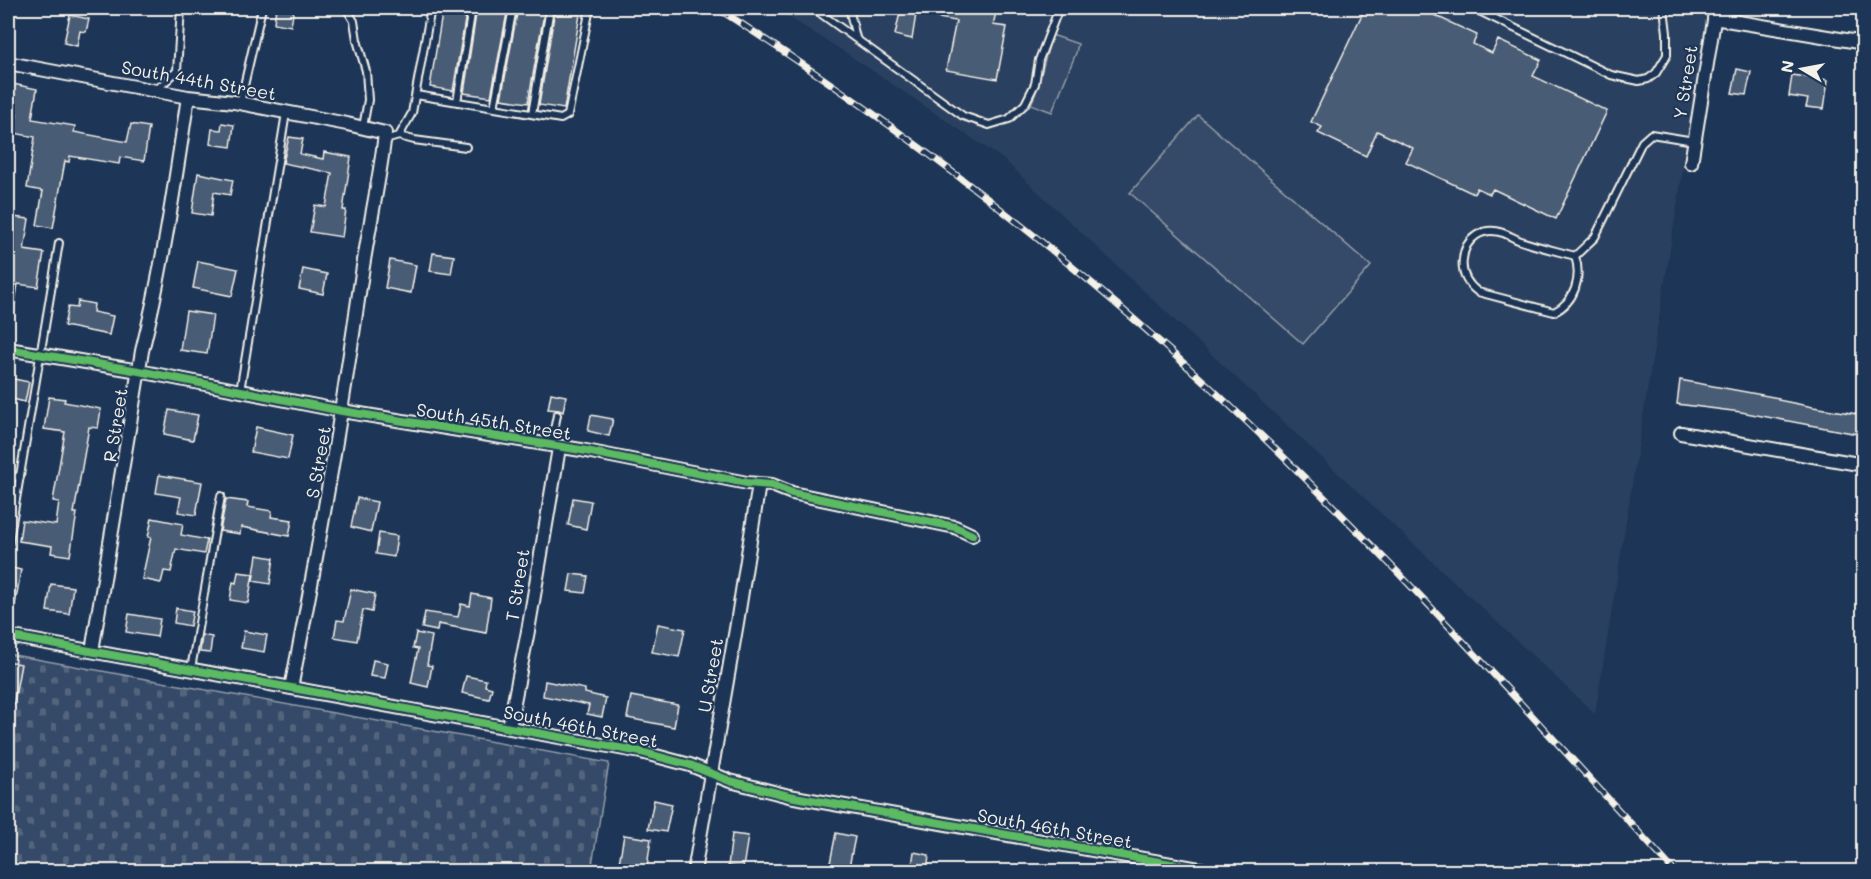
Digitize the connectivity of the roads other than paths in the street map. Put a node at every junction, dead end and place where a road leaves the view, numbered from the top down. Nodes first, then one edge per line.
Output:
1 (181, 8) edge
2 (262, 8) edge
3 (346, 8) edge
4 (431, 8) edge
5 (472, 8) edge
6 (513, 8) edge
7 (550, 8) edge
8 (588, 8) edge
9 (813, 8) edge
10 (849, 8) edge
11 (1059, 8) edge
12 (1473, 8) edge
13 (1664, 8) edge
14 (1715, 13) edge
15 (856, 38) junction
16 (1863, 43) edge
17 (8, 63) edge
18 (155, 91) junction
19 (416, 96) junction
20 (188, 97) junction
21 (457, 102) junction
22 (240, 104) junction
23 (494, 108) junction
24 (286, 113) junction
25 (532, 114) junction
26 (363, 128) junction
27 (385, 136) junction
28 (399, 136) junction
29 (1694, 141) junction
30 (466, 147) dead end
31 (1690, 163) dead end
32 (59, 243) dead end
33 (1575, 256) junction
34 (8, 349) edge
35 (40, 355) junction
36 (139, 371) junction
37 (240, 392) junction
38 (342, 411) junction
39 (557, 415) dead end
40 (1681, 433) dead end
41 (555, 447) junction
42 (1863, 465) edge
43 (8, 476) edge
44 (20, 477) junction
45 (759, 484) junction
46 (221, 496) dead end
47 (972, 535) dead end
48 (8, 547) edge
49 (8, 636) edge
50 (92, 651) junction
51 (191, 669) junction
52 (291, 688) junction
53 (509, 727) junction
54 (711, 773) junction
55 (694, 872) edge
56 (1216, 872) edge

1 - 18 lane
2 - 22 lane
3 - 26 lane
4 - 19 lane
5 - 21 lane
6 - 23 lane
7 - 25 lane
8 - 25 lane
9 - 15 lane
10 - 15 lane
11 - 15 lane
12 - 13 lane
14 - 16 street
14 - 29 street, Y Street
17 - 18 street, South 44th Street
18 - 20 street, South 44th Street
19 - 21 lane
19 - 28 lane
20 - 22 street, South 44th Street
20 - 36 street, R Street
21 - 23 lane
22 - 24 street, South 44th Street
23 - 25 lane
24 - 26 street, South 44th Street
24 - 37 lane
26 - 27 street, South 44th Street
27 - 28 lane
27 - 38 street, S Street
28 - 30 lane
29 - 31 street, Y Street
29 - 33 lane
32 - 35 lane
33 - 33 lane
34 - 35 street, South 45th Street
35 - 36 street, South 45th Street
35 - 44 lane
36 - 37 street, South 45th Street
36 - 50 street, R Street
37 - 38 street, South 45th Street
38 - 41 street, South 45th Street
38 - 52 street, S Street
39 - 41 lane
40 - 42 street
41 - 45 street, South 45th Street
41 - 53 street, T Street
43 - 44 lane
44 - 48 lane
45 - 47 street, South 45th Street
45 - 54 street, U Street
46 - 51 lane
49 - 50 street, South 46th Street
50 - 51 street, South 46th Street
51 - 52 street, South 46th Street
52 - 53 street, South 46th Street
53 - 54 street, South 46th Street
54 - 55 street, U Street
54 - 56 street, South 46th Street

